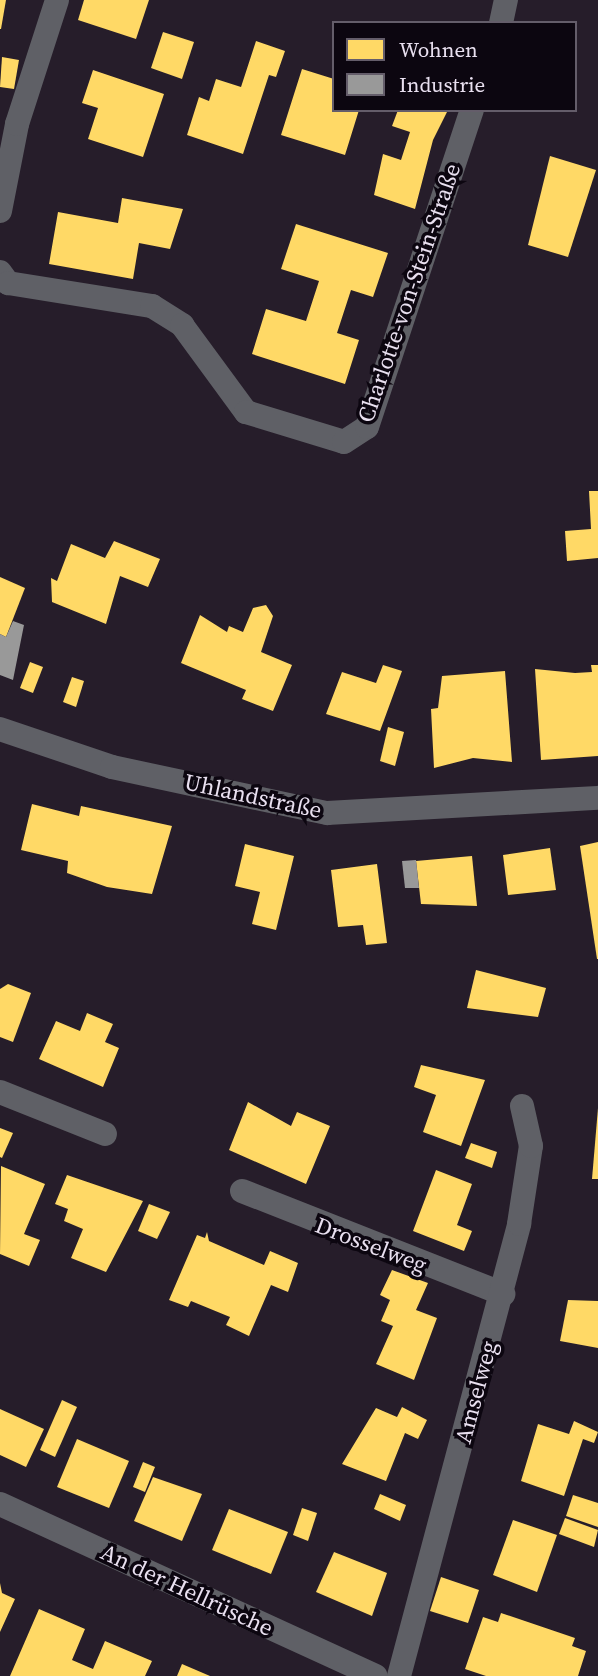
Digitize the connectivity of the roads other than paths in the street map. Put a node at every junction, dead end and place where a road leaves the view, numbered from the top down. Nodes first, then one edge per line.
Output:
1 (57, 0) edge
2 (506, 0) edge
3 (501, 21) edge
4 (471, 112) edge
5 (0, 211) edge
6 (0, 272) edge
7 (0, 729) edge
8 (598, 798) edge
9 (0, 1092) edge
10 (522, 1106) dead end
11 (105, 1134) dead end
12 (242, 1191) dead end
13 (503, 1294) junction
14 (0, 1504) edge
15 (374, 1676) edge
16 (399, 1676) edge

1 - 5 street
2 - 3 street
4 - 6 street, Charlotte-von-Stein-Straße
7 - 8 street, Uhlandstraße
9 - 11 street
10 - 13 street, Amselweg
12 - 13 street, Drosselweg
13 - 16 street, Amselweg
14 - 15 street, An der Hellrüsche

